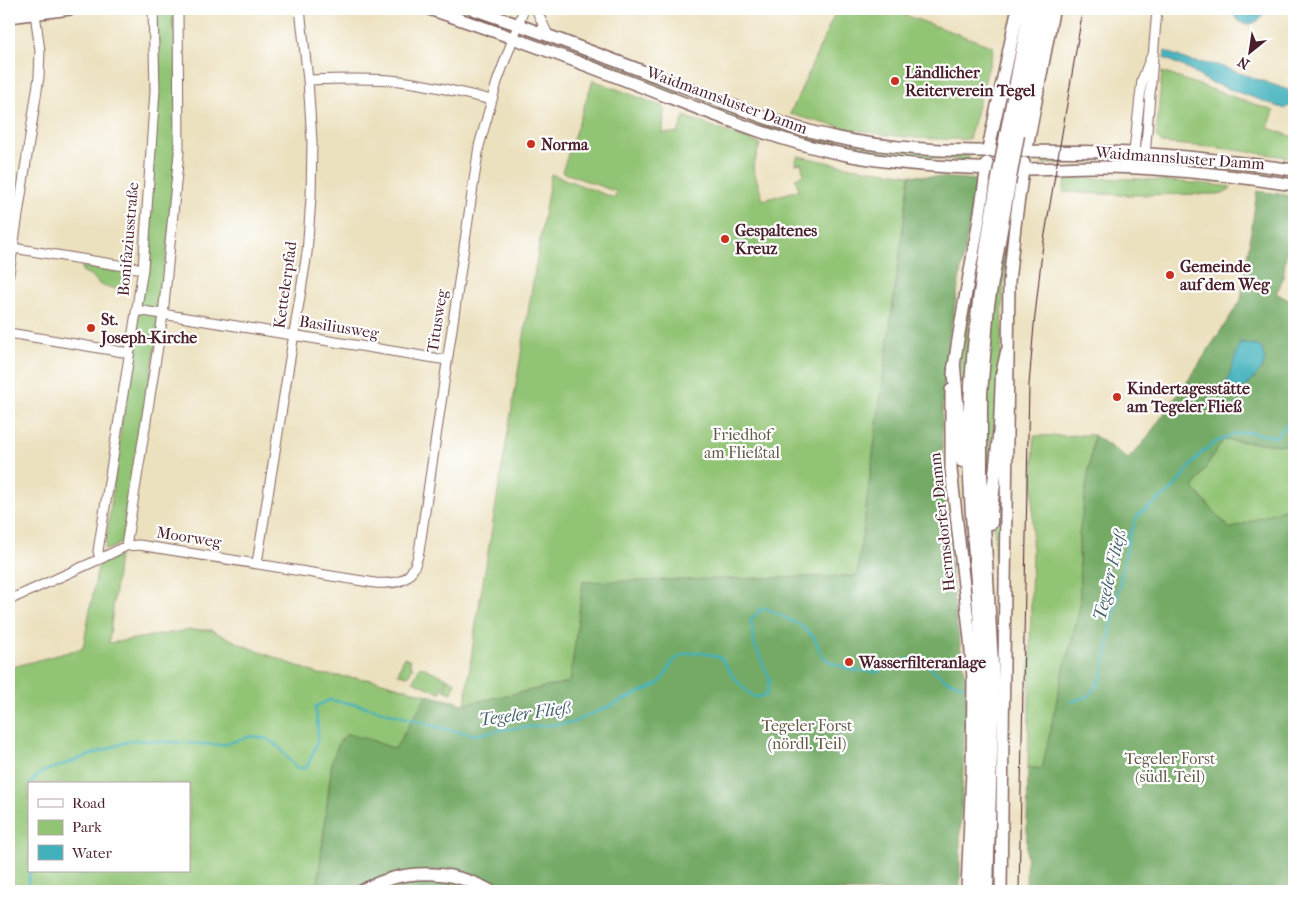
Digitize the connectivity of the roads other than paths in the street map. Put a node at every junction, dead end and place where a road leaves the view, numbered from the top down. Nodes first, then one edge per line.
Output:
1 (70, 9) edge
2 (153, 9) edge
3 (178, 9) edge
4 (300, 9) edge
5 (429, 9) edge
6 (473, 9) edge
7 (524, 9) edge
8 (536, 9) edge
9 (1018, 9) edge
10 (1030, 9) edge
11 (1041, 9) edge
12 (1053, 9) edge
13 (1157, 9) edge
14 (35, 13) junction
15 (9, 17) edge
16 (517, 24) junction
17 (548, 35) junction
18 (512, 38) junction
19 (308, 80) junction
20 (492, 100) junction
21 (1012, 135) junction
22 (988, 151) junction
23 (1026, 151) junction
24 (1140, 153) junction
25 (986, 168) junction
26 (1138, 168) junction
27 (1023, 169) junction
28 (1294, 170) edge
29 (1003, 184) junction
30 (1294, 185) edge
31 (13, 248) junction
32 (143, 269) junction
33 (9, 274) edge
34 (137, 310) junction
35 (163, 315) junction
36 (9, 333) edge
37 (293, 336) junction
38 (1007, 352) junction
39 (129, 354) junction
40 (447, 360) junction
41 (954, 367) junction
42 (126, 546) junction
43 (100, 559) junction
44 (257, 563) junction
45 (977, 572) junction
46 (375, 583) joint
47 (9, 600) edge
48 (992, 658) junction
49 (361, 891) edge
50 (491, 891) edge
51 (967, 891) edge
52 (978, 891) edge
53 (987, 891) edge
54 (1000, 891) edge

1 - 14 main road
2 - 32 street, Bonifaziusstraße
3 - 35 street
4 - 19 street, Kettelerpfad
5 - 18 main road, Waidmannsluster Damm
6 - 16 main road, Waidmannsluster Damm
7 - 16 street, Titusweg
8 - 17 street
9 - 22 highway
10 - 21 highway
11 - 21 highway
12 - 23 highway
13 - 24 street
14 - 15 main road
14 - 31 street
16 - 17 main road, Waidmannsluster Damm
16 - 18 street, Titusweg
17 - 22 main road, Waidmannsluster Damm
18 - 20 street, Titusweg
18 - 25 main road, Waidmannsluster Damm
19 - 20 street
19 - 37 street, Kettelerpfad
20 - 40 street, Titusweg
21 - 29 highway, bridge
22 - 23 main road, Waidmannsluster Damm
22 - 25 main road, Hermsdorfer Damm
23 - 24 main road, Waidmannsluster Damm
23 - 27 main road
24 - 26 street
24 - 28 main road, Waidmannsluster Damm
25 - 27 main road, Waidmannsluster Damm
25 - 41 main road, Hermsdorfer Damm
26 - 27 main road, Waidmannsluster Damm
26 - 30 main road, Waidmannsluster Damm
27 - 38 main road
29 - 45 highway
29 - 48 highway
31 - 32 street
31 - 33 street
32 - 34 street, Bonifaziusstraße
34 - 35 street, Basiliusweg
34 - 39 street, Bonifaziusstraße
35 - 37 street, Basiliusweg
35 - 42 street
36 - 39 street
37 - 40 street, Basiliusweg
37 - 44 street, Kettelerpfad
38 - 48 highway
38 - 54 main road
39 - 43 street, Bonifaziusstraße
40 - 46 street, Titusweg
41 - 45 highway
41 - 51 main road, Hermsdorfer Damm
42 - 43 street, Moorweg
42 - 44 street, Moorweg
43 - 47 street, Moorweg
44 - 46 street, Moorweg
45 - 52 highway
48 - 53 highway
49 - 50 main road

